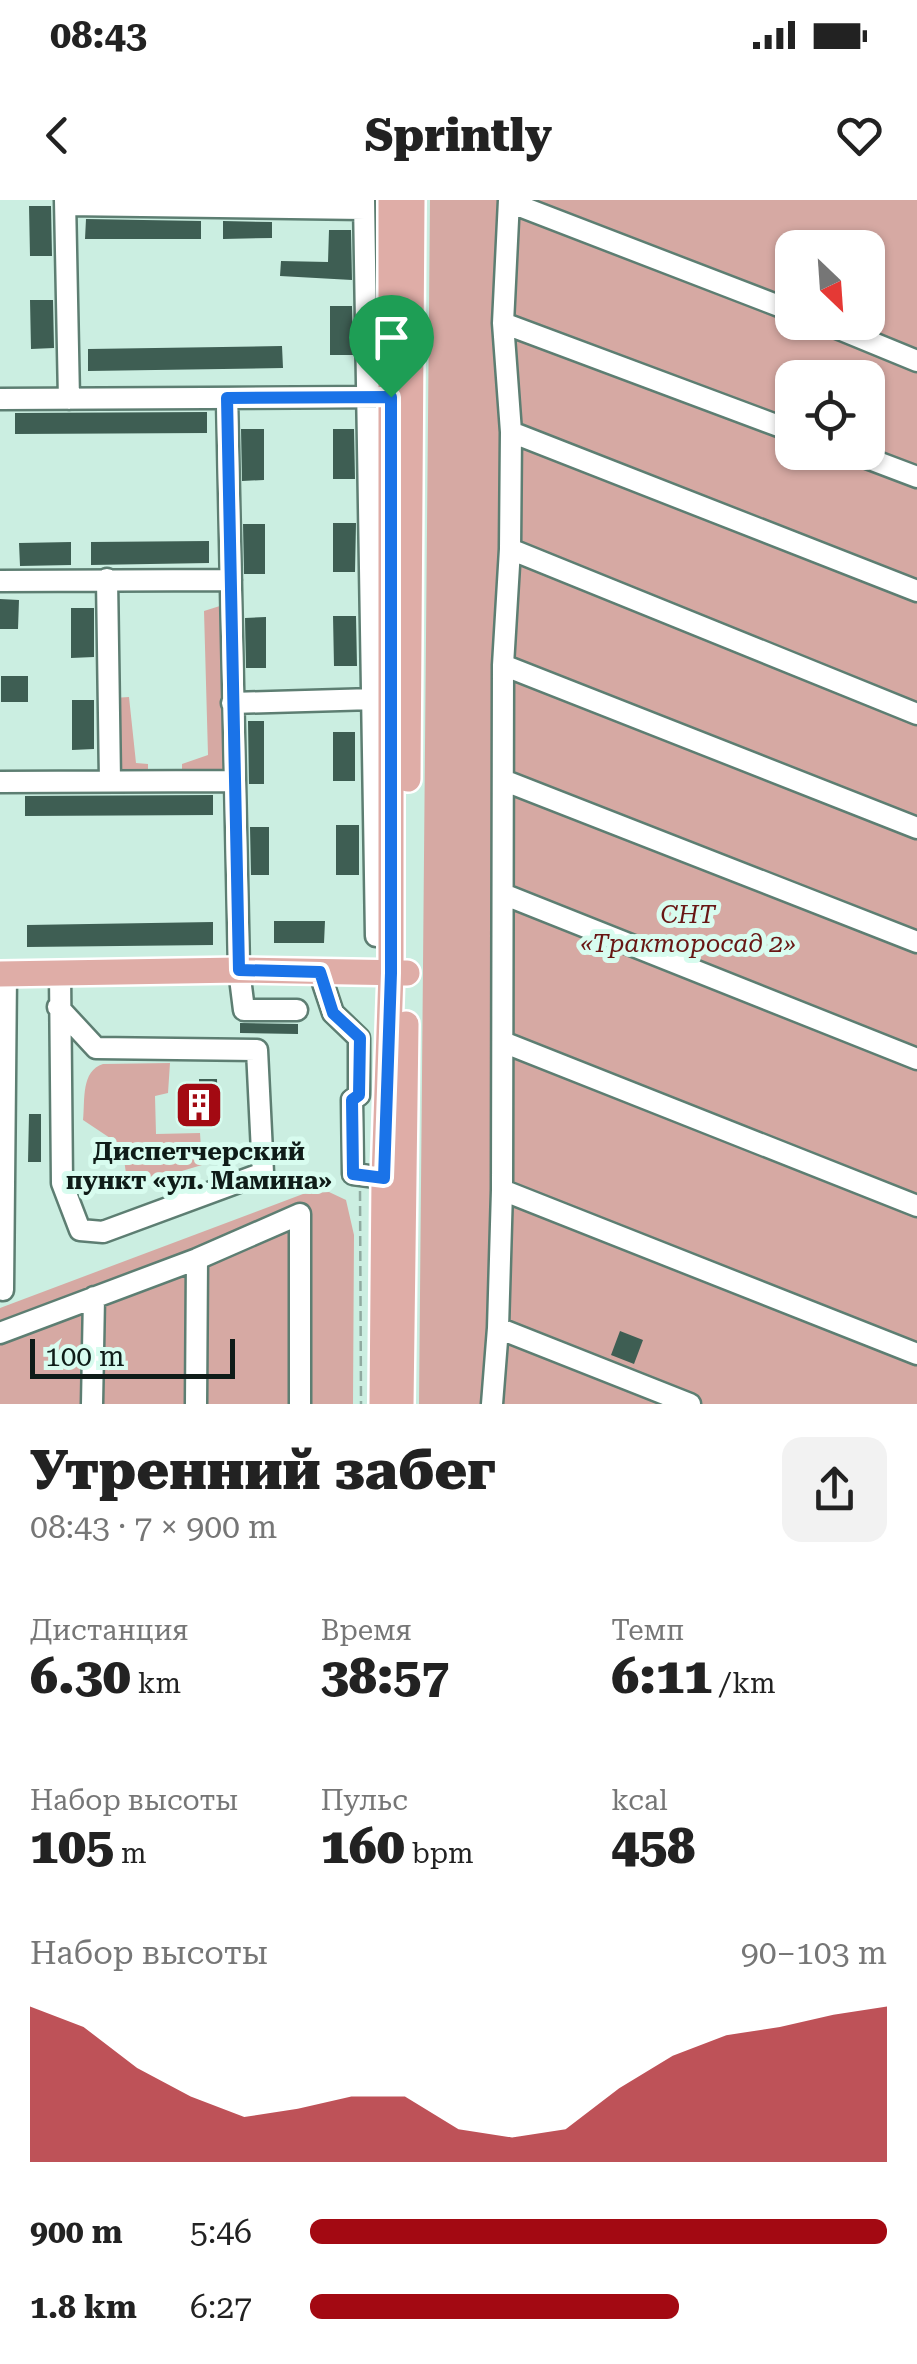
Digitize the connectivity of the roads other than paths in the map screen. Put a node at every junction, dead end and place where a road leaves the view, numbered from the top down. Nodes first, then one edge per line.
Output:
1 (391, 200) edge
2 (412, 200) edge
3 (509, 201) edge
4 (65, 203) edge
5 (167, 203) edge
6 (364, 205) edge
7 (775, 304) edge
8 (503, 322) junction
9 (866, 340) edge
10 (917, 361) edge
11 (378, 397) junction
12 (227, 398) junction
13 (0, 399) edge
14 (68, 399) junction
15 (775, 425) edge
16 (511, 432) junction
17 (885, 465) edge
18 (917, 477) edge
19 (510, 549) junction
20 (107, 579) junction
21 (231, 580) junction
22 (0, 581) edge
23 (917, 591) edge
24 (503, 665) junction
25 (374, 699) junction
26 (232, 703) junction
27 (917, 714) edge
28 (503, 780) junction
29 (110, 781) junction
30 (0, 782) edge
31 (234, 782) junction
32 (917, 828) edge
33 (503, 894) junction
34 (376, 936) dead end
35 (917, 942) edge
36 (239, 970) junction
37 (60, 972) junction
38 (320, 972) junction
39 (399, 973) junction
40 (3, 974) edge
41 (58, 1007) junction
42 (297, 1010) dead end
43 (503, 1042) junction
44 (917, 1059) edge
45 (372, 1176) junction
46 (502, 1190) junction
47 (917, 1206) edge
48 (197, 1259) junction
49 (1, 1290) edge
50 (94, 1298) junction
51 (498, 1328) junction
52 (0, 1333) edge
53 (917, 1354) edge
54 (92, 1404) edge
55 (196, 1404) edge
56 (300, 1404) edge
57 (382, 1404) edge
58 (401, 1404) edge
59 (492, 1404) edge
60 (690, 1404) edge

1 - 11 main road
2 - 39 main road
3 - 7 street
3 - 8 street
4 - 5 street
4 - 14 street
5 - 6 street
6 - 11 street
8 - 15 street
8 - 16 street
9 - 10 street
11 - 12 street
11 - 25 street
11 - 39 main road
12 - 14 street
12 - 21 street
13 - 14 street
16 - 19 street
16 - 23 street
17 - 18 street
19 - 24 street
19 - 27 street
20 - 21 street
20 - 22 street
20 - 29 street
21 - 26 street
24 - 28 street
24 - 32 street
25 - 26 street
25 - 34 street
26 - 31 street
28 - 33 street
28 - 35 street
29 - 30 street
29 - 31 street
31 - 36 street
33 - 43 street
33 - 44 street
36 - 37 main road
36 - 38 main road
36 - 42 street
37 - 40 main road
37 - 41 street
38 - 39 main road
38 - 45 street
39 - 45 main road
39 - 58 main road
40 - 49 street
41 - 41 street
43 - 46 street
43 - 47 street
45 - 57 main road
46 - 51 street
46 - 53 street
48 - 50 street
48 - 55 street
48 - 56 street
50 - 52 street
50 - 54 street
51 - 59 street
51 - 60 street

